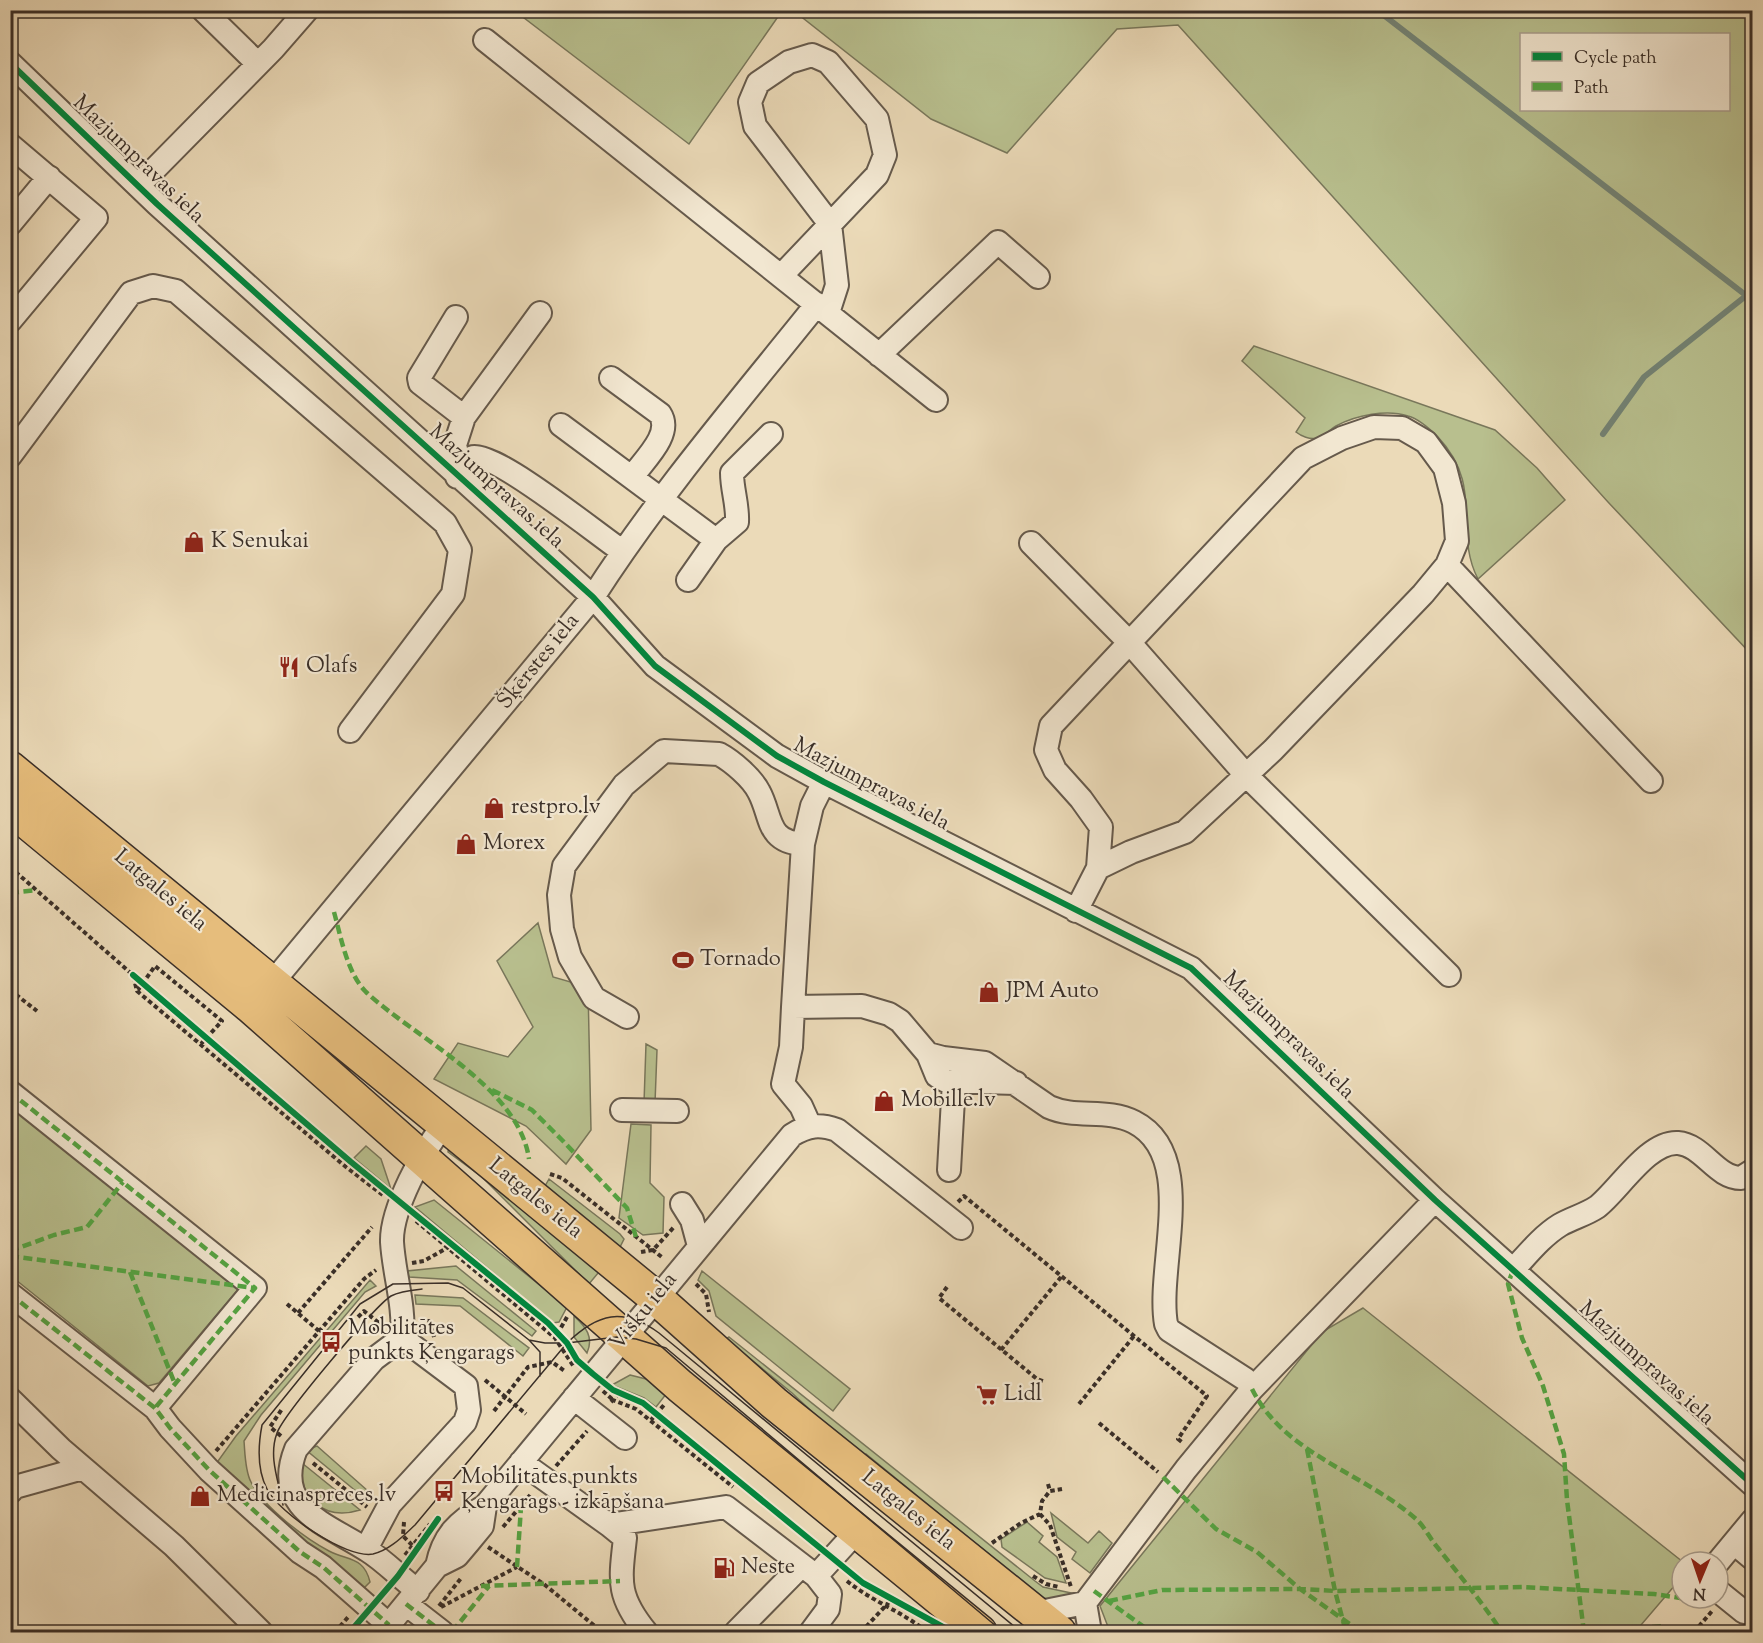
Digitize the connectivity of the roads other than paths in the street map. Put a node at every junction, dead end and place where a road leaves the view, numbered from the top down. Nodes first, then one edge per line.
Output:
1 (203, 10) edge
2 (307, 10) edge
3 (485, 40) dead end
4 (10, 63) edge
5 (258, 64) junction
6 (10, 145) edge
7 (49, 177) junction
8 (138, 186) junction
9 (10, 224) edge
10 (830, 224) junction
11 (781, 276) junction
12 (1038, 277) dead end
13 (822, 308) junction
14 (540, 314) dead end
15 (456, 317) dead end
16 (10, 321) edge
17 (879, 355) junction
18 (611, 378) dead end
19 (936, 400) dead end
20 (464, 417) junction
21 (561, 425) dead end
22 (771, 434) dead end
23 (10, 456) edge
24 (459, 474) junction
25 (632, 477) junction
26 (662, 499) junction
27 (716, 540) junction
28 (1031, 543) dead end
29 (622, 551) junction
30 (1447, 565) junction
31 (688, 580) dead end
32 (593, 597) junction
33 (1129, 642) junction
34 (350, 731) dead end
35 (10, 768) edge
36 (1246, 775) junction
37 (1651, 781) dead end
38 (824, 782) junction
39 (10, 807) edge
40 (803, 844) junction
41 (1098, 868) junction
42 (1076, 911) junction
43 (1449, 975) dead end
44 (272, 983) junction
45 (793, 1007) junction
46 (627, 1017) dead end
47 (928, 1054) junction
48 (954, 1081) junction
49 (1016, 1083) junction
50 (10, 1092) edge
51 (622, 1110) dead end
52 (677, 1111) dead end
53 (444, 1125) junction
54 (810, 1126) junction
55 (424, 1158) junction
56 (949, 1170) dead end
57 (1752, 1171) edge
58 (1435, 1200) junction
59 (684, 1207) road end
60 (961, 1228) dead end
61 (699, 1246) junction
62 (1513, 1269) junction
63 (10, 1294) edge
64 (656, 1298) junction
65 (626, 1337) junction
66 (402, 1338) junction
67 (1252, 1389) junction
68 (574, 1398) junction
69 (10, 1399) edge
70 (155, 1408) junction
71 (625, 1438) dead end
72 (521, 1462) junction
73 (83, 1468) junction
74 (1752, 1484) edge
75 (10, 1492) edge
76 (1752, 1521) edge
77 (609, 1525) junction
78 (857, 1531) junction
79 (1734, 1543) junction
80 (366, 1549) junction
81 (1728, 1550) edge
82 (1752, 1558) edge
83 (808, 1571) junction
84 (1082, 1596) junction
85 (412, 1597) junction
86 (1730, 1600) edge
87 (1744, 1612) dead end
88 (1047, 1623) edge
89 (386, 1629) edge
90 (254, 1630) edge
91 (442, 1632) edge
92 (646, 1632) edge
93 (736, 1632) edge
94 (811, 1632) edge
95 (980, 1632) edge
96 (1090, 1632) edge

1 - 5 street
2 - 5 street
3 - 11 street
4 - 8 street, Mazjumpravas iela
5 - 8 street
6 - 7 street
7 - 9 street
7 - 16 street
8 - 24 street, Mazjumpravas iela
10 - 10 street
10 - 11 street
10 - 13 street
11 - 13 street
12 - 17 street
13 - 17 street
13 - 26 street, Šķērstes iela
14 - 20 street
15 - 20 street
17 - 19 street
18 - 25 street
20 - 24 street
21 - 25 street
22 - 27 street
23 - 34 street
24 - 29 street
24 - 32 street, Mazjumpravas iela
25 - 26 street
26 - 27 street
26 - 29 street, Šķērstes iela
27 - 31 street
28 - 33 street
29 - 32 street, Šķērstes iela
30 - 33 street
30 - 36 street
30 - 37 street
32 - 38 street, Mazjumpravas iela
32 - 44 street, Šķērstes iela
33 - 36 street
33 - 41 street
35 - 44 highway, Latgales iela
36 - 41 street
36 - 43 street
38 - 40 street
38 - 42 street, Mazjumpravas iela
39 - 55 highway, Latgales iela
40 - 45 street
40 - 46 street
41 - 42 street
42 - 58 street, Mazjumpravas iela
44 - 53 highway, Latgales iela
45 - 47 street
45 - 54 street
47 - 48 street
47 - 49 street
48 - 49 street
48 - 56 street
49 - 67 street
50 - 70 street
51 - 52 street
53 - 55 street
53 - 64 highway, Latgales iela
54 - 60 street
54 - 61 street, Višķu iela
55 - 65 highway, Latgales iela
55 - 66 street
57 - 62 street
58 - 62 street, Mazjumpravas iela
58 - 67 street
59 - 61 street
61 - 64 street, Višķu iela
62 - 74 street, Mazjumpravas iela
63 - 70 street
64 - 65 street, Višķu iela
64 - 88 highway, Latgales iela
65 - 68 street, Višķu iela
65 - 78 highway, Latgales iela
66 - 80 street
66 - 80 street
67 - 84 street
68 - 71 street
68 - 72 street, Višķu iela
69 - 73 street
70 - 89 street
72 - 77 street
72 - 85 street, Višķu iela
73 - 75 street
73 - 90 street
76 - 79 street
77 - 83 street
77 - 92 street
78 - 83 street
78 - 95 highway, Latgales iela
79 - 81 street
79 - 82 street
80 - 85 street
83 - 93 street
83 - 94 street
84 - 88 street
84 - 96 street
85 - 89 street, Višķu iela
85 - 91 street
86 - 87 street

